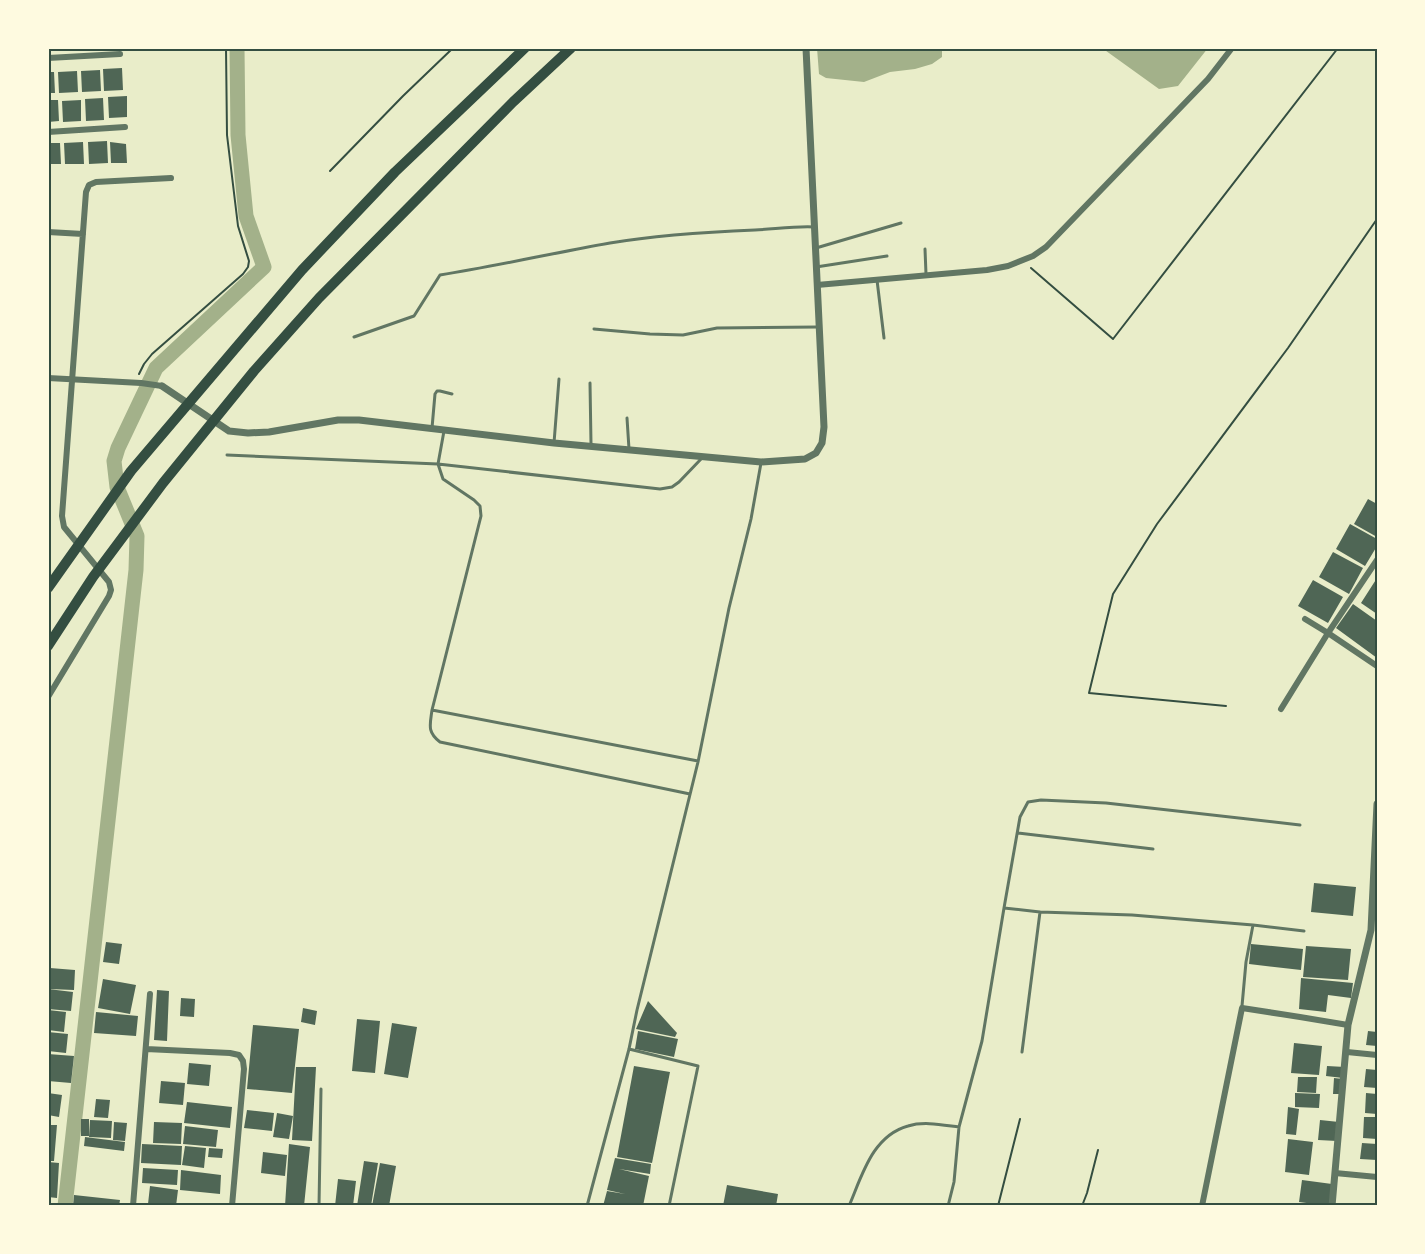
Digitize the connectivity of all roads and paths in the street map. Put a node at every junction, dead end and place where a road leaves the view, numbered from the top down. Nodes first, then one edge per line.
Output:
1 (226, 48) edge
2 (453, 48) edge
3 (525, 48) edge
4 (571, 48) edge
5 (806, 48) edge
6 (1232, 48) edge
7 (1338, 48) edge
8 (120, 54) dead end
9 (48, 58) edge
10 (125, 127) dead end
11 (48, 132) edge
12 (330, 171) dead end
13 (171, 178) dead end
14 (1377, 219) edge
15 (901, 223) dead end
16 (814, 227) junction
17 (48, 232) edge
18 (83, 234) junction
19 (815, 249) junction
20 (925, 249) dead end
21 (887, 256) dead end
22 (1022, 261) junction
23 (816, 267) junction
24 (926, 276) junction
25 (877, 280) junction
26 (817, 285) junction
27 (820, 327) junction
28 (594, 328) dead end
29 (354, 337) dead end
30 (884, 338) dead end
31 (48, 378) edge
32 (559, 379) dead end
33 (71, 380) junction
34 (139, 383) junction
35 (590, 383) dead end
36 (162, 386) joint
37 (452, 394) dead end
38 (627, 418) dead end
39 (432, 429) junction
40 (444, 431) junction
41 (554, 443) junction
42 (591, 446) junction
43 (629, 450) junction
44 (226, 455) dead end
45 (704, 457) junction
46 (761, 462) junction
47 (438, 464) junction
48 (1377, 560) edge
49 (48, 588) edge
50 (1305, 619) dead end
51 (1328, 633) junction
52 (48, 646) edge
53 (1377, 666) edge
54 (48, 697) edge
55 (1226, 705) dead end
56 (1281, 708) dead end
57 (432, 710) junction
58 (698, 762) junction
59 (690, 794) junction
60 (1377, 804) edge
61 (1300, 825) dead end
62 (1017, 833) junction
63 (1153, 849) dead end
64 (1004, 908) junction
65 (1040, 912) junction
66 (1252, 925) junction
67 (1374, 930) edge
68 (1304, 931) dead end
69 (150, 994) dead end
70 (1242, 1008) junction
71 (1348, 1025) junction
72 (146, 1049) junction
73 (629, 1049) junction
74 (1022, 1052) dead end
75 (1347, 1052) junction
76 (1377, 1055) edge
77 (321, 1089) dead end
78 (1020, 1119) dead end
79 (959, 1127) junction
80 (1098, 1150) dead end
81 (1335, 1173) junction
82 (1377, 1177) edge
83 (133, 1206) edge
84 (232, 1206) edge
85 (319, 1206) edge
86 (587, 1206) edge
87 (669, 1206) edge
88 (849, 1206) edge
89 (948, 1206) edge
90 (998, 1206) edge
91 (1082, 1206) edge
92 (1202, 1206) edge
93 (1332, 1206) edge

1 - 34 path
2 - 12 path
3 - 49 highway
4 - 52 highway
5 - 16 street
6 - 22 street
7 - 22 path
8 - 9 street
10 - 11 street
13 - 18 street
14 - 55 path
15 - 19 lane
16 - 19 street
16 - 23 lane
16 - 29 lane
17 - 18 street
18 - 33 street
19 - 23 street
20 - 24 lane
21 - 23 lane
22 - 24 street
23 - 26 street
24 - 25 street
25 - 26 street
25 - 30 lane
26 - 27 street
27 - 28 lane
27 - 46 street
31 - 33 street
32 - 41 lane
33 - 34 street
33 - 54 street
34 - 36 street
35 - 42 lane
36 - 39 street
37 - 39 lane
38 - 43 lane
39 - 40 street
40 - 41 street
40 - 47 lane
41 - 42 street
42 - 43 street
43 - 45 street
44 - 47 lane
45 - 46 street
45 - 47 lane
46 - 58 lane
47 - 57 lane
48 - 51 street
50 - 51 street
51 - 53 street
51 - 56 street
57 - 58 lane
57 - 59 lane
58 - 59 lane
59 - 73 lane
60 - 67 street
61 - 62 lane
62 - 63 lane
62 - 64 lane
64 - 65 lane
64 - 79 lane
65 - 66 lane
65 - 74 lane
66 - 68 lane
66 - 70 lane
67 - 71 street
69 - 72 street
70 - 71 street
70 - 92 street
71 - 75 street
72 - 83 street
72 - 84 street
73 - 86 lane
73 - 87 lane
75 - 76 street
75 - 81 street
77 - 85 lane
78 - 90 path
79 - 88 lane
79 - 89 lane
80 - 91 path
81 - 82 street
81 - 93 street

